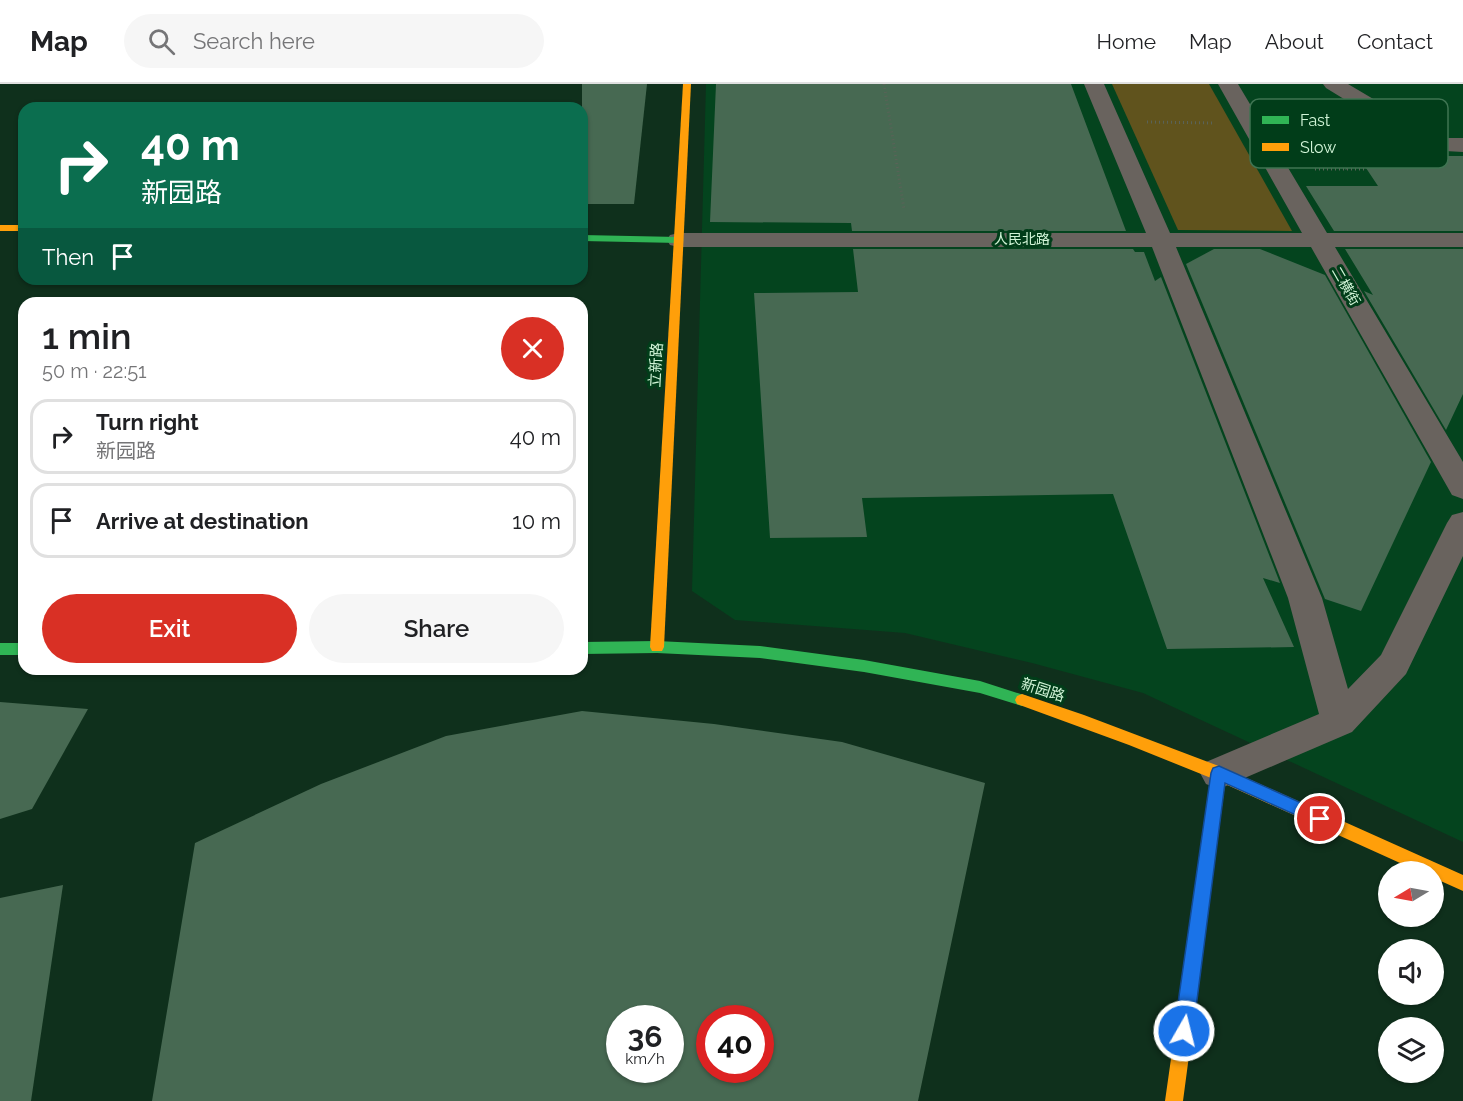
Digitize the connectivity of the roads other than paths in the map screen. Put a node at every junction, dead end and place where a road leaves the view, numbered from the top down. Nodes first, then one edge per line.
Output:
1 (687, 84) edge
2 (1094, 84) edge
3 (1228, 84) edge
4 (1333, 84) edge
5 (1358, 99) edge
6 (1250, 123) edge
7 (1276, 168) edge
8 (0, 228) edge
9 (18, 228) edge
10 (588, 238) edge
11 (679, 240) junction
12 (1161, 240) junction
13 (1319, 240) junction
14 (1463, 240) edge
15 (1463, 488) edge
16 (1463, 523) edge
17 (657, 647) junction
18 (588, 648) edge
19 (0, 649) edge
20 (18, 649) edge
21 (1338, 721) junction
22 (1219, 773) junction
23 (1463, 883) edge
24 (1174, 1101) edge

1 - 11 street, 立新路
2 - 12 street
3 - 6 street, 二横街
4 - 5 street
7 - 13 street, 二横街
8 - 9 street
10 - 11 street, 人民北路
11 - 12 street, 人民北路
11 - 17 street, 立新路
12 - 13 street, 人民北路
12 - 21 street
13 - 14 street, 人民北路
13 - 15 street, 二横街
16 - 21 street
17 - 18 street, 新园路
17 - 22 street, 新园路
19 - 20 street
21 - 22 street
22 - 23 street, 新园路
22 - 24 street

